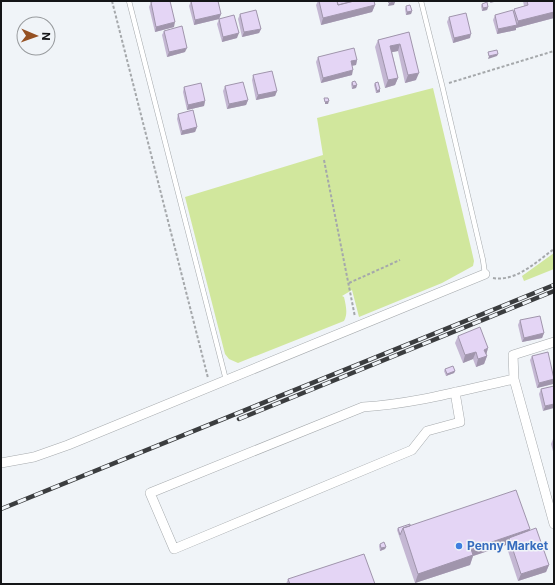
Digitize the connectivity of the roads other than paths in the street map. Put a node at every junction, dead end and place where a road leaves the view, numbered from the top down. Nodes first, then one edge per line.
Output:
1 (129, 1) edge
2 (421, 1) edge
3 (485, 274) joint
4 (554, 342) edge
5 (514, 379) junction
6 (226, 380) junction
7 (455, 392) junction
8 (1, 463) edge
9 (554, 524) edge

1 - 6 lane
2 - 3 lane
3 - 6 street
4 - 5 street
5 - 7 street
5 - 9 street
6 - 8 street
7 - 7 street

